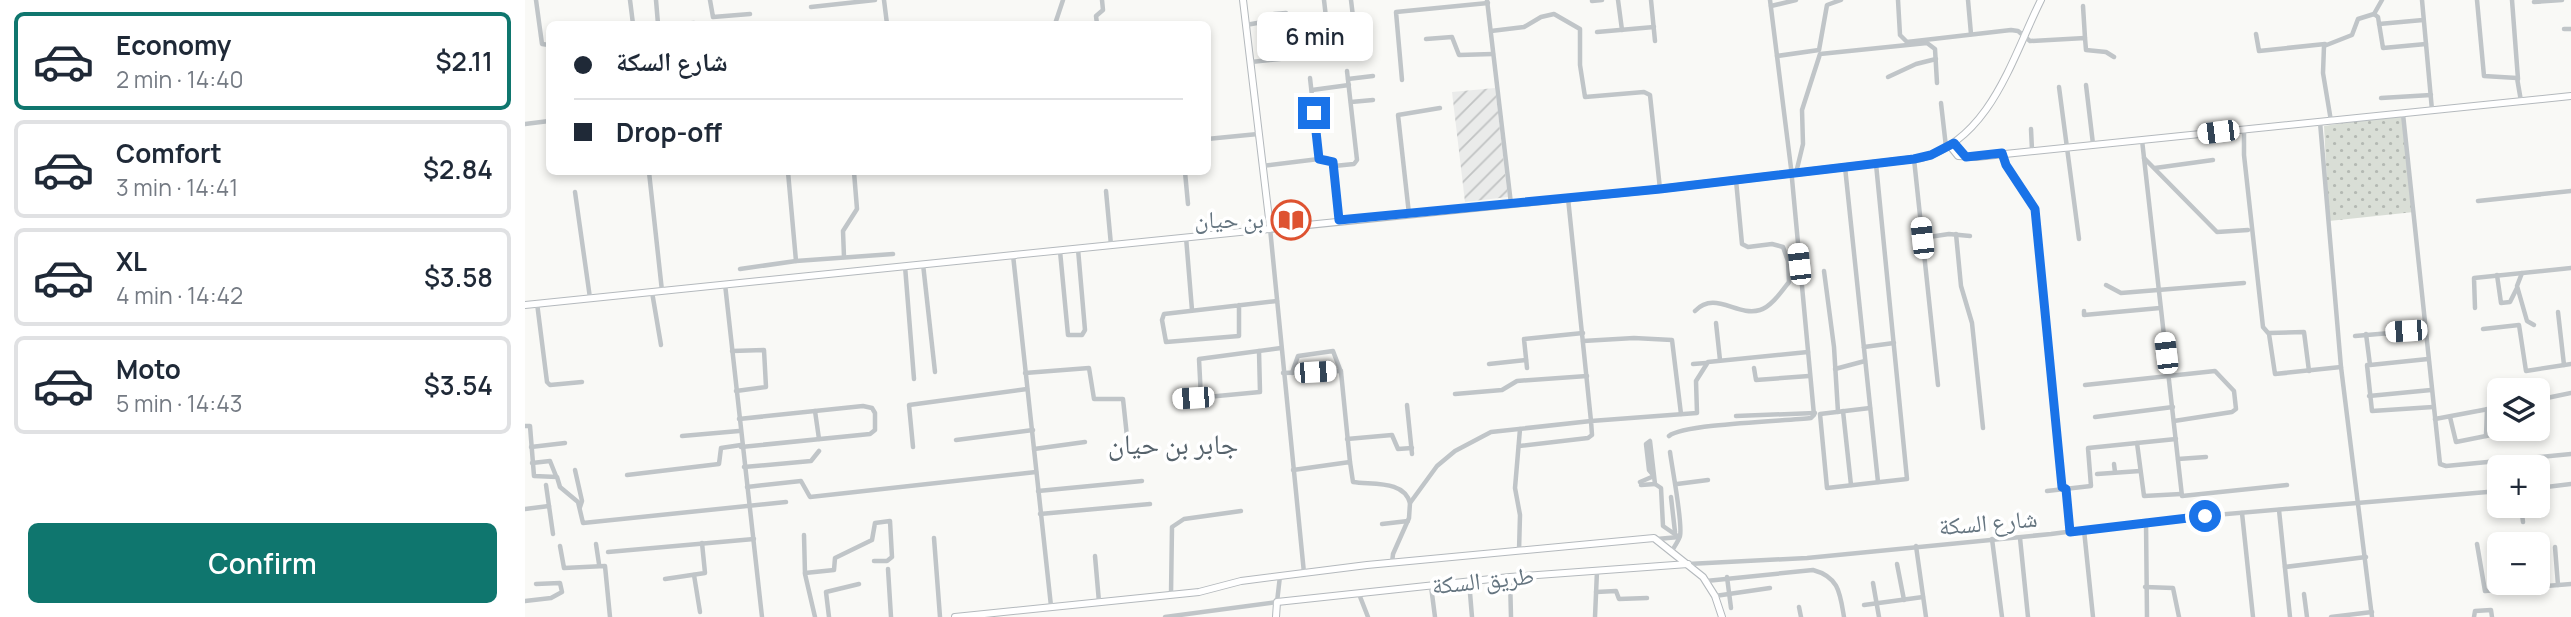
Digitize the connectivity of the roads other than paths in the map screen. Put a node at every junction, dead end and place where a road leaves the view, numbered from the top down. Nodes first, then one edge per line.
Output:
1 (536, 0) edge
2 (630, 0) edge
3 (656, 0) edge
4 (710, 0) edge
5 (875, 0) edge
6 (884, 0) edge
7 (1063, 0) edge
8 (1102, 0) edge
9 (1244, 0) edge
10 (1324, 0) edge
11 (1351, 0) edge
12 (1602, 0) edge
13 (1618, 0) edge
14 (1651, 0) edge
15 (1796, 0) edge
16 (1841, 0) edge
17 (1898, 0) edge
18 (1968, 0) edge
19 (2041, 0) edge
20 (2382, 0) edge
21 (2422, 0) edge
22 (2477, 0) edge
23 (2512, 0) edge
24 (2562, 0) edge
25 (1487, 1) edge
26 (1592, 1) edge
27 (2534, 2) dead end
28 (1771, 3) edge
29 (2083, 6) dead end
30 (811, 7) dead end
31 (750, 13) dead end
32 (1286, 13) dead end
33 (2374, 14) junction
34 (2423, 20) junction
35 (633, 21) edge
36 (658, 21) edge
37 (887, 21) edge
38 (1056, 21) edge
39 (1097, 21) edge
40 (2379, 24) junction
41 (1246, 25) junction
42 (1297, 26) dead end
43 (1654, 27) junction
44 (546, 29) edge
45 (2564, 29) dead end
46 (2571, 29) edge
47 (540, 30) junction
48 (1622, 30) junction
49 (1491, 32) junction
50 (1597, 32) dead end
51 (1971, 34) junction
52 (2256, 34) dead end
53 (2024, 36) junction
54 (2085, 38) junction
55 (1426, 39) dead end
56 (1655, 41) dead end
57 (2330, 44) junction
58 (2426, 44) junction
59 (546, 45) edge
60 (1370, 49) dead end
61 (1357, 50) junction
62 (1330, 52) junction
63 (1493, 54) junction
64 (1301, 55) junction
65 (1777, 56) junction
66 (2114, 57) dead end
67 (1935, 59) junction
68 (1251, 62) junction
69 (1347, 71) dead end
70 (1373, 76) dead end
71 (1888, 77) dead end
72 (1310, 78) dead end
73 (1402, 80) dead end
74 (2518, 80) junction
75 (1349, 82) junction
76 (1937, 83) dead end
77 (2086, 85) dead end
78 (2059, 87) dead end
79 (1312, 90) junction
80 (2431, 95) junction
81 (2571, 96) edge
82 (2381, 99) dead end
83 (1373, 100) dead end
84 (2521, 101) junction
85 (1351, 102) junction
86 (1941, 103) dead end
87 (1440, 108) dead end
88 (2432, 110) junction
89 (2403, 114) junction
90 (546, 121) edge
91 (2331, 121) junction
92 (2320, 122) junction
93 (525, 124) edge
94 (2031, 129) dead end
95 (2245, 129) junction
96 (1258, 134) junction
97 (1211, 139) edge
98 (2142, 140) junction
99 (2093, 144) junction
100 (1950, 145) junction
101 (2067, 146) junction
102 (2032, 150) junction
103 (1937, 153) junction
104 (2002, 153) junction
105 (1955, 155) junction
106 (1966, 157) junction
107 (2144, 158) junction
108 (1319, 159) junction
109 (1914, 159) junction
110 (2213, 160) dead end
111 (1876, 164) junction
112 (1262, 166) junction
113 (1333, 166) junction
114 (1845, 167) junction
115 (2155, 168) junction
116 (1793, 174) junction
117 (649, 175) edge
118 (788, 175) edge
119 (853, 175) edge
120 (1185, 175) edge
121 (1735, 180) junction
122 (1660, 189) junction
123 (1106, 191) dead end
124 (2571, 191) edge
125 (575, 192) dead end
126 (1568, 198) junction
127 (2478, 201) dead end
128 (1188, 204) dead end
129 (1511, 205) junction
130 (1409, 214) junction
131 (1267, 217) junction
132 (1339, 220) junction
133 (1279, 226) junction
134 (1267, 229) junction
135 (2248, 230) dead end
136 (1956, 234) junction
137 (1971, 236) dead end
138 (1185, 237) junction
139 (1922, 238) junction
140 (2079, 239) dead end
141 (1111, 245) junction
142 (1078, 248) junction
143 (1060, 251) junction
144 (893, 254) dead end
145 (1013, 254) junction
146 (844, 257) junction
147 (796, 261) junction
148 (923, 263) junction
149 (905, 265) junction
150 (2571, 268) edge
151 (740, 269) dead end
152 (1824, 271) dead end
153 (2522, 273) junction
154 (2497, 275) junction
155 (2244, 282) dead end
156 (725, 284) junction
157 (2106, 285) dead end
158 (2517, 286) junction
159 (2158, 290) junction
160 (661, 291) junction
161 (652, 292) junction
162 (590, 298) junction
163 (1277, 302) junction
164 (537, 303) junction
165 (525, 305) edge
166 (1239, 305) junction
167 (2160, 308) junction
168 (2475, 308) dead end
169 (1192, 310) junction
170 (1695, 311) dead end
171 (2084, 311) dead end
172 (2558, 312) dead end
173 (1716, 323) dead end
174 (2534, 325) dead end
175 (2483, 329) dead end
176 (2426, 330) junction
177 (2269, 332) junction
178 (1583, 333) junction
179 (2367, 334) junction
180 (2354, 336) dead end
181 (1583, 341) junction
182 (1894, 343) junction
183 (661, 345) dead end
184 (1864, 347) junction
185 (1281, 348) junction
186 (1259, 351) junction
187 (732, 352) junction
188 (1808, 352) junction
189 (2428, 359) junction
190 (1526, 360) junction
191 (1720, 360) junction
192 (1865, 361) junction
193 (1707, 363) junction
194 (1489, 364) dead end
195 (1693, 364) dead end
196 (2571, 364) edge
197 (2366, 365) junction
198 (2564, 365) junction
199 (2341, 367) junction
200 (1527, 368) dead end
201 (1754, 368) dead end
202 (1835, 369) junction
203 (1341, 371) junction
204 (2309, 371) junction
205 (935, 372) dead end
206 (1025, 373) junction
207 (1283, 373) junction
208 (1292, 373) junction
209 (2169, 375) junction
210 (1587, 376) junction
211 (1809, 376) junction
212 (914, 379) dead end
213 (582, 382) dead end
214 (2085, 384) dead end
215 (1938, 386) dead end
216 (1027, 389) junction
217 (2431, 390) junction
218 (736, 391) junction
219 (2571, 393) edge
220 (1455, 394) dead end
221 (2369, 396) junction
222 (2550, 397) edge
223 (1201, 398) junction
224 (1175, 400) dead end
225 (1407, 405) dead end
226 (2172, 407) junction
227 (2433, 407) junction
228 (1870, 408) junction
229 (2487, 410) joint
230 (815, 411) junction
231 (1840, 411) junction
232 (1681, 414) junction
233 (1736, 416) dead end
234 (2095, 417) dead end
235 (2450, 417) junction
236 (739, 419) junction
237 (2434, 419) junction
238 (1755, 420) junction
239 (2174, 421) junction
240 (1591, 422) junction
241 (525, 426) edge
242 (1983, 428) dead end
243 (1520, 429) junction
244 (1033, 430) junction
245 (739, 431) junction
246 (682, 436) dead end
247 (1669, 436) dead end
248 (2486, 436) joint
249 (819, 439) junction
250 (1347, 439) junction
251 (2176, 439) junction
252 (956, 440) dead end
253 (1085, 442) dead end
254 (565, 443) dead end
255 (2137, 443) junction
256 (741, 446) junction
257 (1128, 446) dead end
258 (1519, 446) junction
259 (531, 447) junction
260 (913, 447) dead end
261 (1034, 449) junction
262 (819, 451) dead end
263 (1649, 452) dead end
264 (1670, 452) dead end
265 (2571, 454) edge
266 (2206, 457) dead end
267 (2178, 459) junction
268 (1350, 461) junction
269 (532, 463) junction
270 (2114, 464) dead end
271 (744, 467) junction
272 (575, 470) dead end
273 (1293, 470) junction
274 (2140, 471) junction
275 (1036, 472) junction
276 (2115, 472) junction
277 (2097, 474) dead end
278 (627, 475) dead end
279 (1654, 476) junction
280 (557, 477) junction
281 (1142, 481) dead end
282 (1708, 481) dead end
283 (1878, 482) junction
284 (1655, 484) junction
285 (1677, 484) junction
286 (2571, 484) edge
287 (546, 485) dead end
288 (1851, 485) junction
289 (2287, 485) dead end
290 (2550, 486) edge
291 (747, 487) junction
292 (2066, 489) junction
293 (1038, 491) junction
294 (2047, 491) dead end
295 (2487, 492) edge
296 (2181, 494) junction
297 (1671, 497) dead end
298 (786, 502) dead end
299 (1411, 503) junction
300 (1150, 504) dead end
301 (2360, 504) junction
302 (549, 506) junction
303 (749, 507) junction
304 (579, 508) junction
305 (525, 509) edge
306 (2279, 510) junction
307 (1241, 511) dead end
308 (2242, 513) junction
309 (1040, 514) junction
310 (2522, 518) edge
311 (1408, 521) junction
312 (2146, 521) junction
313 (2523, 522) dead end
314 (1382, 524) dead end
315 (2070, 530) junction
316 (2084, 530) junction
317 (553, 534) dead end
318 (804, 535) dead end
319 (1677, 535) junction
320 (934, 538) dead end
321 (2020, 538) junction
322 (754, 539) junction
323 (1657, 539) junction
324 (1993, 540) junction
325 (702, 543) junction
326 (596, 544) dead end
327 (2477, 544) dead end
328 (560, 546) dead end
329 (1916, 546) junction
330 (2554, 547) dead end
331 (1519, 551) junction
332 (1672, 551) junction
333 (608, 552) dead end
334 (1095, 556) dead end
335 (2366, 557) junction
336 (874, 561) dead end
337 (1392, 562) junction
338 (599, 564) junction
339 (1688, 564) junction
340 (1897, 564) dead end
341 (2285, 567) junction
342 (888, 569) dead end
343 (1597, 571) junction
344 (805, 573) junction
345 (1304, 573) junction
346 (694, 575) junction
347 (1280, 576) junction
348 (1510, 577) junction
349 (1727, 577) junction
350 (666, 579) dead end
351 (1469, 581) junction
352 (1706, 581) junction
353 (1874, 583) dead end
354 (536, 584) dead end
355 (859, 584) dead end
356 (2571, 584) edge
357 (2558, 585) junction
358 (1431, 586) junction
359 (2145, 587) junction
360 (1770, 588) dead end
361 (1596, 592) junction
362 (1359, 593) junction
363 (1171, 594) junction
364 (2304, 594) dead end
365 (1729, 595) junction
366 (1715, 596) junction
367 (1923, 597) junction
368 (1647, 598) dead end
369 (1904, 600) junction
370 (525, 601) edge
371 (1099, 602) junction
372 (1277, 602) junction
373 (1877, 603) junction
374 (1864, 605) dead end
375 (1048, 607) junction
376 (1799, 607) dead end
377 (1731, 608) dead end
378 (700, 612) dead end
379 (2372, 615) edge
380 (610, 617) edge
381 (762, 617) edge
382 (815, 617) edge
383 (829, 617) edge
384 (891, 617) edge
385 (940, 617) edge
386 (955, 617) edge
387 (1046, 617) edge
388 (1165, 617) edge
389 (1276, 617) edge
390 (1367, 617) edge
391 (1435, 617) edge
392 (1472, 617) edge
393 (1511, 617) edge
394 (1595, 617) edge
395 (1722, 617) edge
396 (1801, 617) edge
397 (1844, 617) edge
398 (1879, 617) edge
399 (1926, 617) edge
400 (2002, 617) edge
401 (2028, 617) edge
402 (2093, 617) edge
403 (2147, 617) edge
404 (2179, 617) edge
405 (2253, 617) edge
406 (2290, 617) edge
407 (2307, 617) edge
408 (2331, 617) edge
409 (2474, 617) edge
410 (2492, 617) edge

1 - 47 street
2 - 35 street
3 - 36 street
4 - 31 street
5 - 30 street
6 - 37 street
7 - 38 street
8 - 39 street
9 - 41 main road
10 - 62 street
11 - 61 street
12 - 26 street
13 - 48 street
14 - 43 street
15 - 28 street
16 - 65 street
17 - 51 street
18 - 51 street
19 - 53 main road
20 - 33 street
21 - 34 street
22 - 74 street
23 - 74 street
24 - 27 street
25 - 49 street
25 - 73 street
28 - 65 street
29 - 54 street
32 - 41 street
33 - 40 street
33 - 57 street
34 - 40 street
34 - 58 street
40 - 58 street
41 - 68 main road
42 - 64 street
43 - 48 street
43 - 56 street
44 - 47 street
45 - 46 street
47 - 59 street
48 - 50 street
49 - 63 street
49 - 122 street
51 - 53 street
52 - 57 street
53 - 54 street
53 - 100 main road
54 - 66 street
55 - 63 street
57 - 91 street
58 - 80 street
60 - 61 street
61 - 62 street
62 - 64 street
63 - 129 street
64 - 68 street
65 - 116 street
67 - 71 street
67 - 76 street
67 - 116 street
68 - 96 main road
69 - 75 street
70 - 75 street
72 - 79 street
74 - 84 street
75 - 79 street
75 - 85 street
77 - 99 street
78 - 101 street
79 - 108 street
80 - 82 street
80 - 88 street
81 - 84 main road
83 - 85 street
84 - 88 main road
85 - 113 street
86 - 100 street
87 - 130 street
88 - 89 main road
89 - 91 main road
89 - 176 street
90 - 93 street
91 - 92 main road
92 - 95 main road
92 - 199 street
94 - 102 street
95 - 98 main road
95 - 177 street
96 - 97 street
96 - 112 main road
98 - 99 main road
98 - 107 street
99 - 101 main road
100 - 103 main road
100 - 105 main road
100 - 106 main road
101 - 102 main road
101 - 140 street
102 - 104 main road
103 - 105 main road
103 - 109 main road
104 - 106 main road
104 - 292 street
105 - 106 main road
107 - 115 street
107 - 159 street
108 - 112 street
108 - 113 street
109 - 111 main road
109 - 139 street
110 - 115 street
111 - 114 main road
111 - 182 street
112 - 131 main road
113 - 132 street
114 - 116 main road
114 - 184 street
115 - 135 street
116 - 121 main road
116 - 188 street
117 - 160 street
118 - 147 street
119 - 146 street
120 - 128 street
121 - 122 main road
121 - 170 street
122 - 126 main road
123 - 141 street
124 - 127 street
125 - 162 street
126 - 129 main road
126 - 178 street
129 - 130 main road
130 - 132 main road
131 - 133 main road
131 - 134 main road
132 - 133 main road
133 - 134 main road
134 - 138 main road
134 - 163 street
136 - 137 street
136 - 139 street
136 - 242 street
138 - 141 main road
138 - 169 street
139 - 215 street
141 - 142 main road
142 - 143 main road
142 - 143 street
143 - 145 main road
144 - 146 street
145 - 148 main road
145 - 206 street
146 - 147 street
147 - 151 street
148 - 149 main road
148 - 205 street
149 - 156 main road
149 - 212 street
150 - 153 street
152 - 202 street
153 - 154 street
153 - 158 street
154 - 158 street
154 - 168 street
155 - 159 street
156 - 160 main road
156 - 187 street
157 - 159 street
158 - 174 street
159 - 167 street
160 - 161 main road
161 - 162 main road
161 - 183 street
162 - 164 main road
163 - 166 street
163 - 185 street
164 - 165 main road
164 - 213 street
166 - 169 street
166 - 169 street
167 - 171 street
167 - 209 street
172 - 198 street
173 - 191 street
175 - 198 street
176 - 179 street
176 - 189 street
177 - 204 street
177 - 204 street
178 - 181 street
178 - 190 street
179 - 180 street
179 - 197 street
181 - 210 street
181 - 232 street
182 - 184 street
182 - 283 street
184 - 192 street
185 - 186 street
185 - 207 street
186 - 223 street
186 - 223 street
187 - 218 street
187 - 218 street
188 - 191 street
188 - 211 street
189 - 197 street
189 - 217 street
190 - 194 street
190 - 200 street
191 - 193 street
192 - 202 street
192 - 228 street
193 - 195 street
193 - 232 street
196 - 198 street
197 - 221 street
199 - 204 street
199 - 301 street
201 - 211 street
202 - 231 street
203 - 208 street
203 - 208 street
203 - 250 street
206 - 216 street
206 - 257 street
207 - 208 street
207 - 273 street
209 - 214 street
209 - 226 street
209 - 239 street
210 - 220 street
210 - 240 street
211 - 238 street
216 - 244 street
216 - 260 street
217 - 221 street
217 - 227 street
218 - 236 street
219 - 222 street
221 - 227 street
223 - 224 street
225 - 250 street
226 - 234 street
226 - 239 street
227 - 237 street
228 - 231 street
228 - 283 street
229 - 235 street
229 - 248 street
230 - 236 street
230 - 249 street
230 - 249 street
231 - 288 street
231 - 288 street
232 - 240 street
233 - 238 street
235 - 237 street
235 - 248 street
236 - 245 street
237 - 265 street
238 - 247 street
239 - 251 street
240 - 243 street
240 - 258 street
241 - 259 street
243 - 258 street
243 - 299 street
244 - 252 street
244 - 261 street
245 - 246 street
245 - 256 street
249 - 256 street
250 - 268 street
251 - 255 street
251 - 267 street
253 - 261 street
254 - 259 street
255 - 274 street
255 - 292 street
256 - 271 street
256 - 278 street
258 - 331 street
259 - 269 street
261 - 275 street
262 - 271 street
263 - 279 street
264 - 285 street
266 - 267 street
267 - 296 street
268 - 273 street
268 - 299 street
269 - 280 street
269 - 280 street
270 - 276 street
271 - 291 street
272 - 304 street
273 - 345 street
274 - 276 street
274 - 296 street
275 - 291 street
275 - 293 street
276 - 277 street
279 - 284 street
279 - 284 street
280 - 304 street
281 - 293 street
282 - 285 street
283 - 288 street
284 - 319 street
285 - 319 street
286 - 290 street
287 - 302 street
289 - 296 street
291 - 303 street
292 - 294 street
292 - 315 street
293 - 309 street
295 - 301 street, شارع السكة
297 - 319 street
298 - 303 street
299 - 311 street
300 - 309 street
301 - 306 street, شارع السكة
301 - 335 street
302 - 305 street
302 - 317 street
303 - 304 street
303 - 322 street
306 - 308 street, شارع السكة
306 - 341 street
307 - 363 street
308 - 312 street, شارع السكة
308 - 405 street
309 - 375 street
310 - 313 street
311 - 314 street
311 - 337 street
312 - 316 street, شارع السكة
312 - 359 street
315 - 316 street, شارع السكة
315 - 321 street, شارع السكة
316 - 402 street
318 - 344 street
319 - 323 street
319 - 332 street
320 - 385 street
321 - 324 street, شارع السكة
321 - 401 street
322 - 325 street
322 - 381 street
323 - 331 main road
323 - 332 main road
324 - 329 street, شارع السكة
324 - 400 street
325 - 333 street
325 - 346 street
326 - 338 street
327 - 357 street
328 - 338 street
329 - 339 street, شارع السكة
329 - 367 street
330 - 357 street
331 - 337 main road
332 - 339 main road
334 - 371 street
335 - 341 street
335 - 379 street
336 - 344 street
337 - 345 main road
338 - 380 street
339 - 343 main road, طريق السكة
339 - 352 main road
340 - 369 street
341 - 406 street
342 - 384 street
343 - 348 main road, طريق السكة
343 - 361 street
344 - 382 street
345 - 347 main road
346 - 350 street
346 - 378 street
347 - 363 main road
347 - 372 street
348 - 351 main road, طريق السكة
348 - 393 street
349 - 352 street
349 - 365 street
349 - 397 street
351 - 358 main road, طريق السكة
351 - 392 street
352 - 366 main road
353 - 373 street
354 - 370 street
355 - 383 street
356 - 357 street
358 - 362 main road, طريق السكة
358 - 391 street
359 - 403 street
359 - 404 street
360 - 365 street
361 - 368 street
361 - 394 street
362 - 372 main road, طريق السكة
362 - 390 street
363 - 371 main road
364 - 407 street
365 - 366 street
365 - 377 street
366 - 395 main road
367 - 369 street
367 - 399 street
369 - 373 street
371 - 375 main road
372 - 388 street
372 - 389 main road
373 - 374 street
373 - 398 street
375 - 386 main road
375 - 387 street
376 - 396 street
379 - 408 street
409 - 410 street

